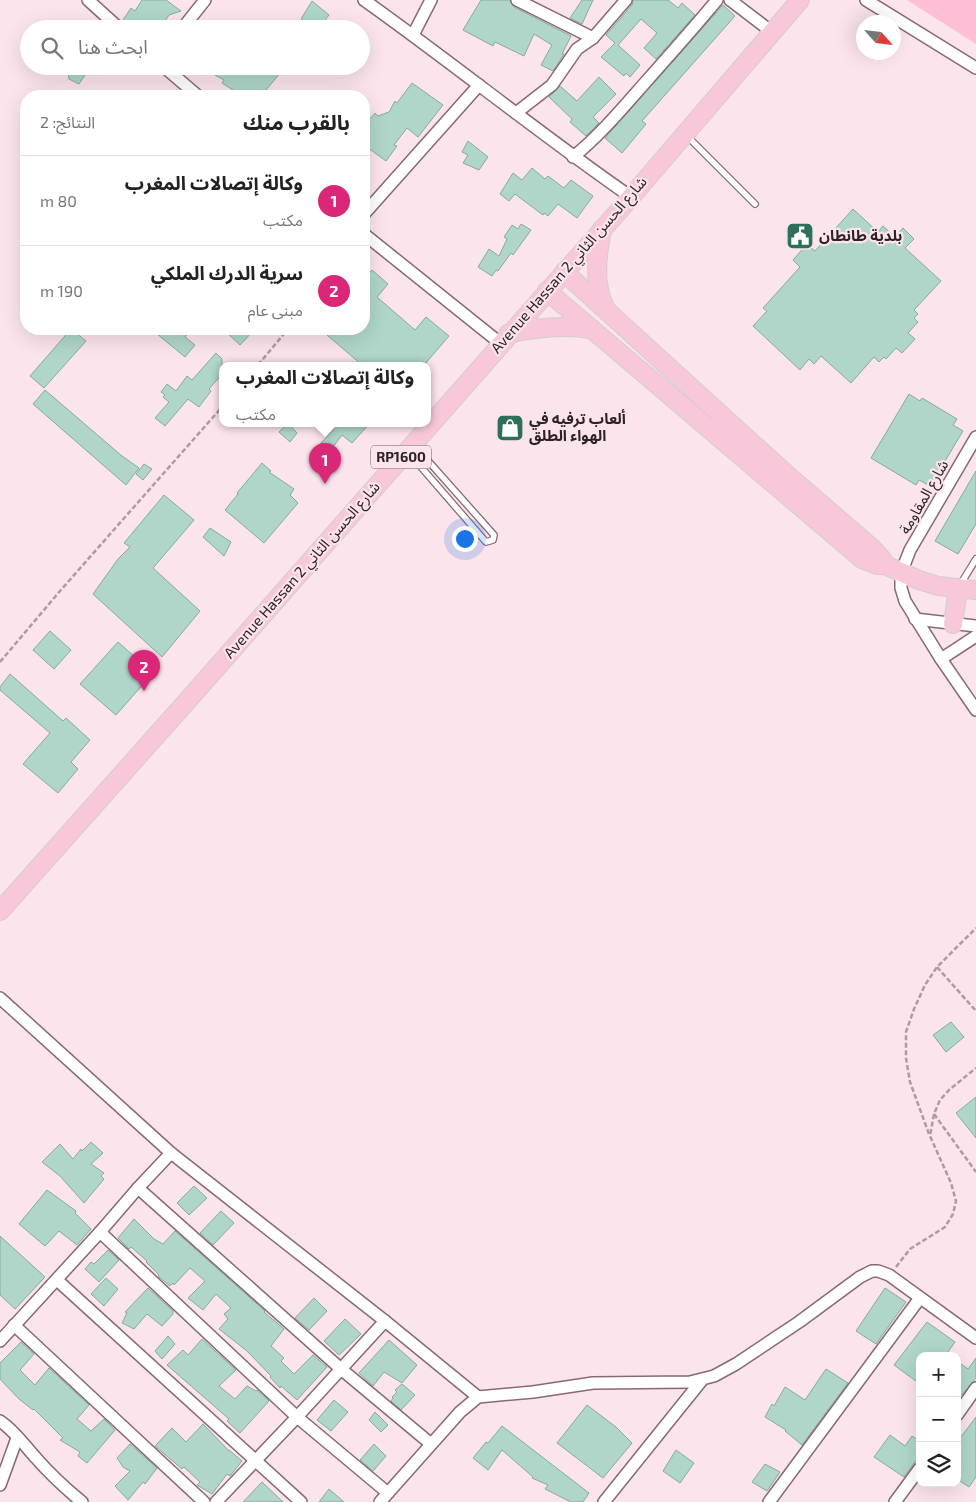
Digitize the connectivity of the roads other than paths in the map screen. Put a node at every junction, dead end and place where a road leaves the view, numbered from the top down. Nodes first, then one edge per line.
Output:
1 (88, 0) edge
2 (205, 0) edge
3 (364, 0) edge
4 (431, 0) edge
5 (517, 0) edge
6 (626, 0) edge
7 (717, 0) edge
8 (730, 0) edge
9 (800, 0) edge
10 (866, 0) edge
11 (110, 20) edge
12 (189, 20) edge
13 (772, 32) junction
14 (413, 35) junction
15 (593, 38) junction
16 (976, 68) edge
17 (174, 75) edge
18 (479, 84) junction
19 (191, 90) edge
20 (516, 113) junction
21 (684, 133) junction
22 (573, 157) junction
23 (630, 197) junction
24 (755, 204) dead end
25 (370, 207) edge
26 (602, 229) junction
27 (370, 238) edge
28 (564, 272) junction
29 (547, 291) junction
30 (606, 310) junction
31 (592, 329) junction
32 (504, 339) junction
33 (431, 423) edge
34 (427, 427) edge
35 (976, 437) edge
36 (410, 447) junction
37 (471, 508) junction
38 (462, 516) junction
39 (976, 559) edge
40 (885, 565) junction
41 (901, 573) junction
42 (958, 589) junction
43 (976, 590) edge
44 (915, 618) junction
45 (953, 624) junction
46 (976, 626) edge
47 (976, 636) edge
48 (941, 659) junction
49 (976, 710) edge
50 (0, 911) edge
51 (0, 998) edge
52 (172, 1153) junction
53 (138, 1188) junction
54 (100, 1232) junction
55 (57, 1280) junction
56 (920, 1298) junction
57 (385, 1321) junction
58 (14, 1325) junction
59 (976, 1338) edge
60 (0, 1341) edge
61 (341, 1369) junction
62 (702, 1380) junction
63 (976, 1388) edge
64 (478, 1397) junction
65 (961, 1409) edge
66 (298, 1417) junction
67 (0, 1422) edge
68 (17, 1438) junction
69 (431, 1444) junction
70 (255, 1462) junction
71 (916, 1473) edge
72 (0, 1485) edge
73 (67, 1489) junction
74 (388, 1493) junction
75 (62, 1502) edge
76 (82, 1502) edge
77 (204, 1502) edge
78 (216, 1502) edge
79 (301, 1502) edge
80 (380, 1502) edge
81 (604, 1502) edge
82 (768, 1502) edge
83 (894, 1502) edge

1 - 11 street
2 - 12 street
3 - 14 street
4 - 14 street
5 - 15 street
6 - 15 street
7 - 22 street
8 - 13 street
9 - 13 main road, Avenue Hassan 2 شارع الحسن الثاني / RP1600
10 - 16 street
13 - 21 main road, Avenue Hassan 2 شارع الحسن الثاني / RP1600
14 - 18 street
15 - 20 street
17 - 19 street
18 - 20 street
18 - 25 street
20 - 22 street
21 - 23 main road, Avenue Hassan 2 شارع الحسن الثاني / RP1600
21 - 24 lane
22 - 23 street
23 - 26 main road, Avenue Hassan 2 شارع الحسن الثاني / RP1600
26 - 28 main road, Avenue Hassan 2 شارع الحسن الثاني / RP1600
26 - 30 main road
27 - 32 street
28 - 29 main road, Avenue Hassan 2 شارع الحسن الثاني / RP1600
28 - 30 main road
29 - 31 main road
29 - 32 main road, Avenue Hassan 2 شارع الحسن الثاني / RP1600
30 - 40 main road
31 - 32 main road
31 - 40 main road
32 - 33 main road, Avenue Hassan 2 شارع الحسن الثاني / RP1600
34 - 36 main road, Avenue Hassan 2 شارع الحسن الثاني / RP1600
35 - 41 street, شارع المقاومة
36 - 37 lane
36 - 38 lane
36 - 50 main road, Avenue Hassan 2 شارع الحسن الثاني / RP1600
37 - 38 lane
37 - 38 lane
39 - 42 lane
40 - 41 main road
41 - 42 main road
41 - 44 street
42 - 43 main road
42 - 45 main road
44 - 45 street
44 - 48 street
45 - 46 street
47 - 48 street
48 - 49 street
51 - 52 street
52 - 53 street
52 - 57 street
53 - 54 street
53 - 61 street
54 - 55 street
54 - 66 street
55 - 58 street
55 - 70 street
56 - 59 street
56 - 62 street
56 - 82 street
57 - 61 street
57 - 64 street
58 - 60 street
58 - 77 street
61 - 66 street
61 - 69 street
62 - 64 street
62 - 81 street
63 - 65 street
64 - 69 street
66 - 70 street
66 - 74 street
67 - 68 street
68 - 72 street
68 - 73 street
69 - 74 street
70 - 78 street
70 - 79 street
71 - 83 street
73 - 75 street
73 - 76 street
74 - 80 street

